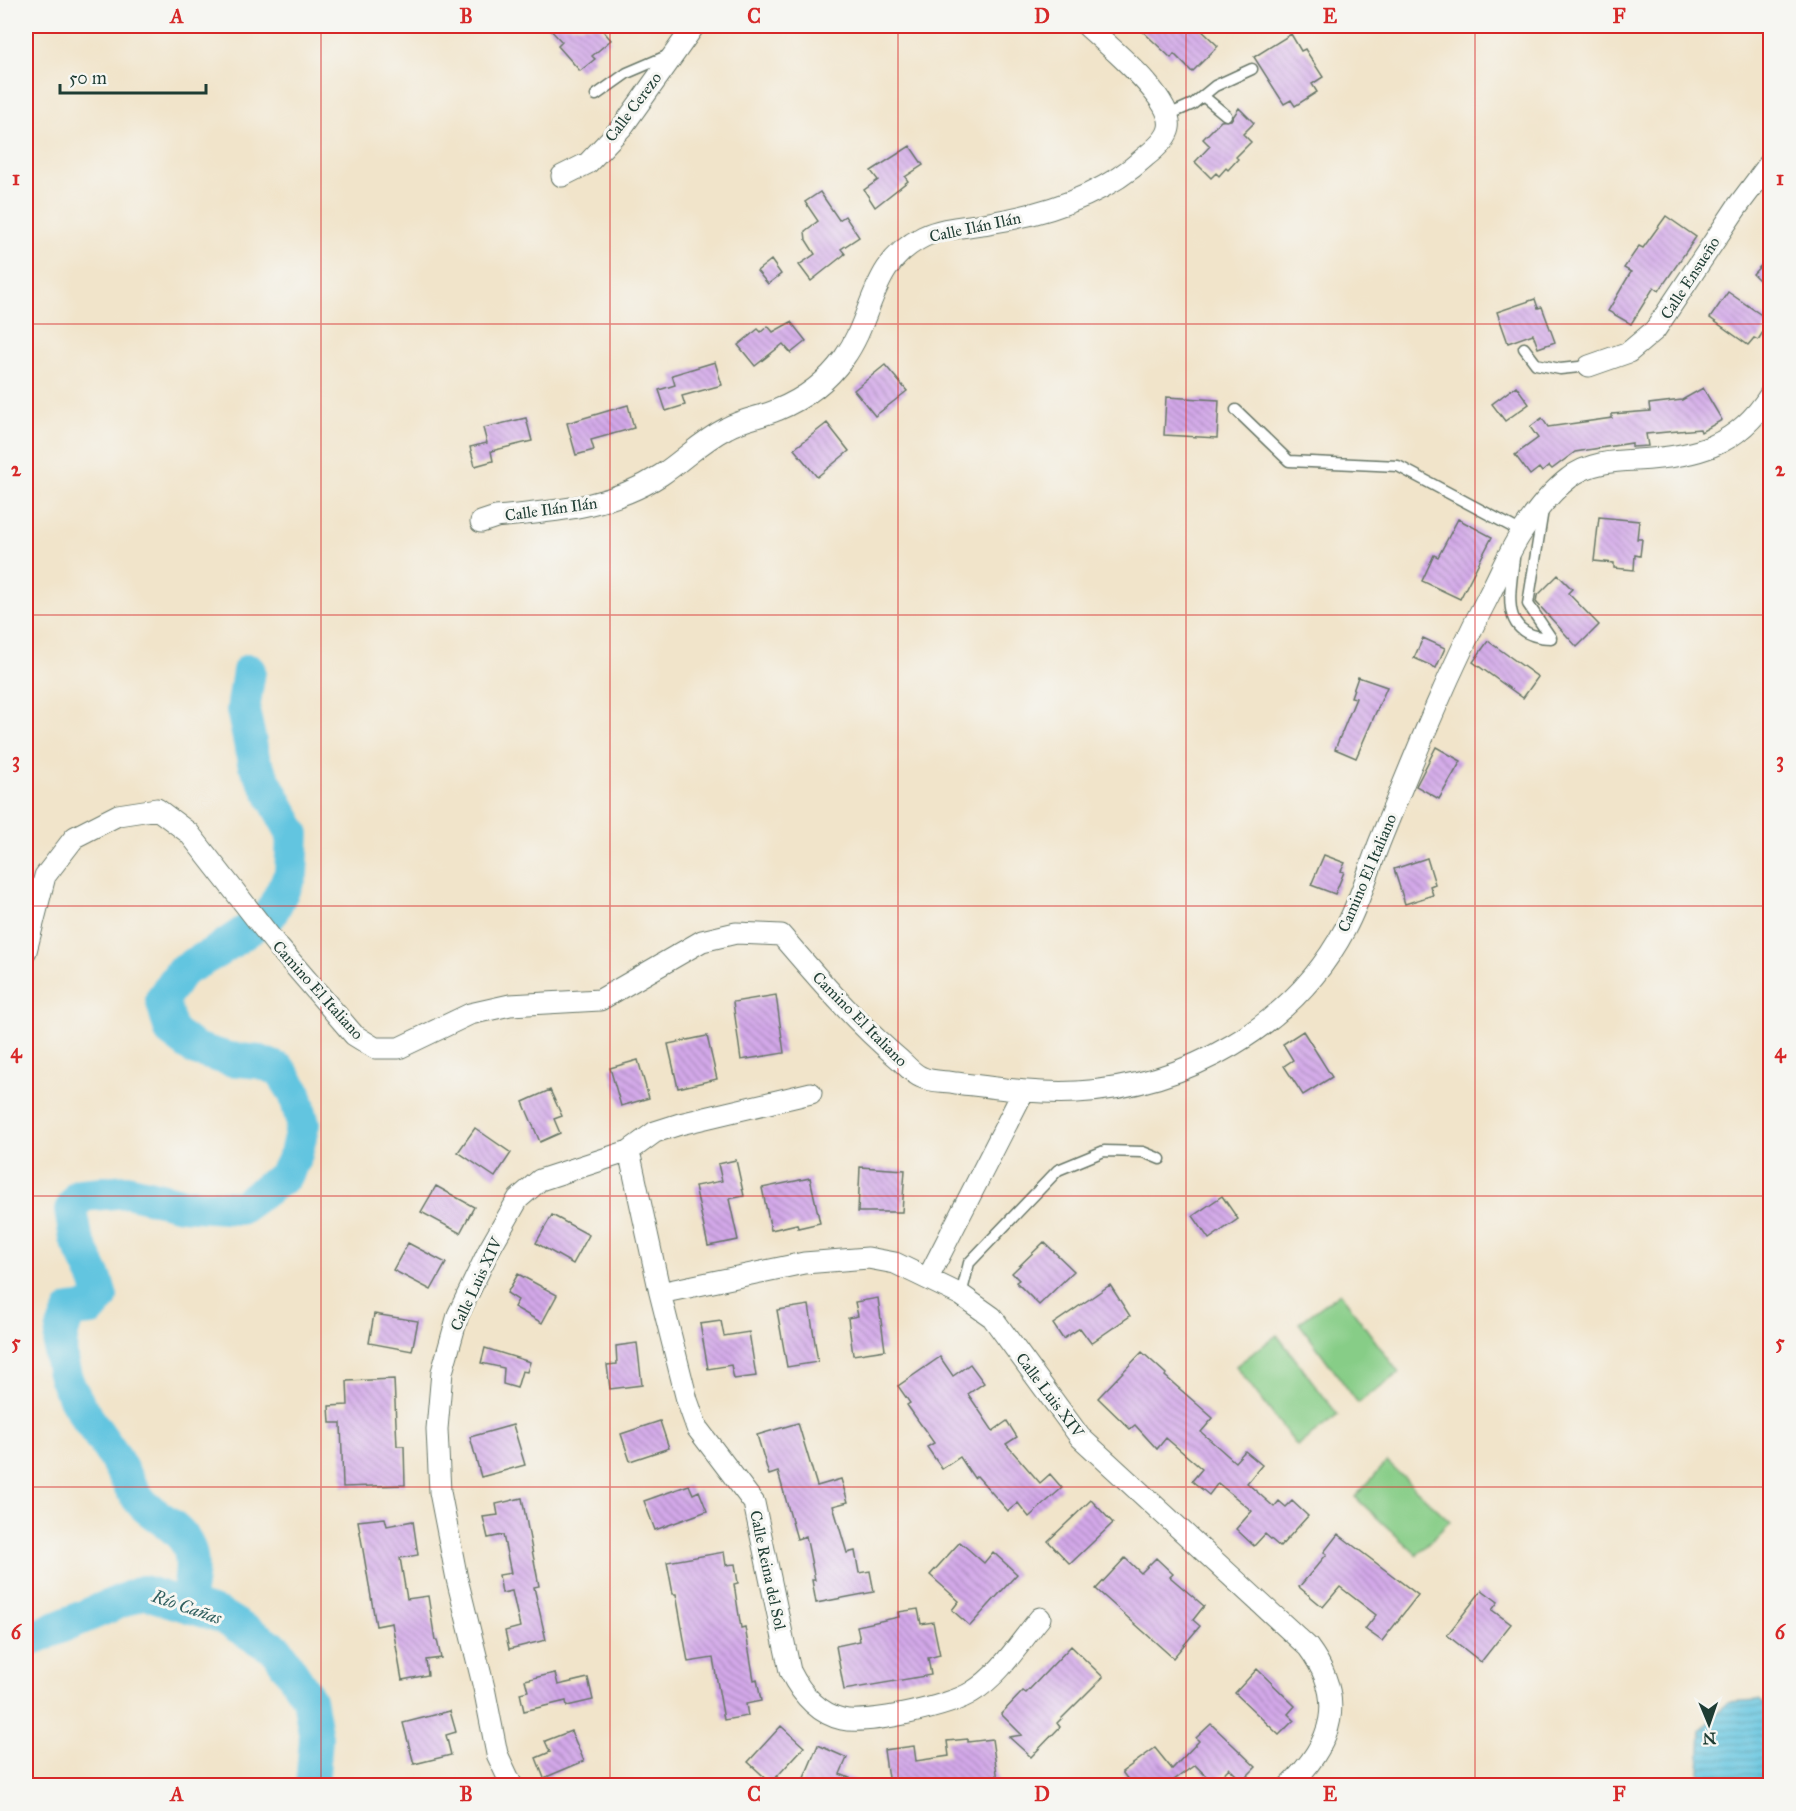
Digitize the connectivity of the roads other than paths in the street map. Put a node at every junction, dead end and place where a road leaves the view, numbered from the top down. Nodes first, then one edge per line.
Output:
1 (694, 26) edge
2 (1087, 26) edge
3 (673, 54) junction
4 (1252, 69) dead end
5 (596, 95) dead end
6 (1203, 96) junction
7 (1168, 115) junction
8 (1226, 115) dead end
9 (1770, 163) edge
10 (561, 176) dead end
11 (1524, 348) dead end
12 (1589, 366) joint
13 (1770, 395) edge
14 (1236, 410) dead end
15 (1543, 507) junction
16 (481, 522) dead end
17 (1518, 538) junction
18 (26, 951) edge
19 (1023, 1092) junction
20 (811, 1093) dead end
21 (629, 1151) junction
22 (1160, 1159) dead end
23 (928, 1278) junction
24 (660, 1293) junction
25 (961, 1295) junction
26 (1040, 1618) dead end
27 (512, 1785) edge
28 (1289, 1785) edge

1 - 3 street, Calle Cerezo
2 - 7 street
3 - 5 lane
3 - 10 street, Calle Cerezo
4 - 6 lane
6 - 7 lane
6 - 8 lane
7 - 16 street, Calle Ilán Ilán
9 - 12 street, Calle Ensueño
11 - 12 lane
13 - 15 street, Camino El Italiano
14 - 17 lane
15 - 17 street, Camino El Italiano
15 - 17 lane
17 - 19 street, Camino El Italiano
18 - 19 street, Camino El Italiano
19 - 23 street
20 - 21 street, Calle Luis XIV
21 - 24 street, Calle Reina del Sol
21 - 27 street, Calle Luis XIV
22 - 25 lane
23 - 24 street, Calle Luis XIV
23 - 25 street, Calle Luis XIV
24 - 26 street, Calle Reina del Sol
25 - 28 street, Calle Luis XIV

